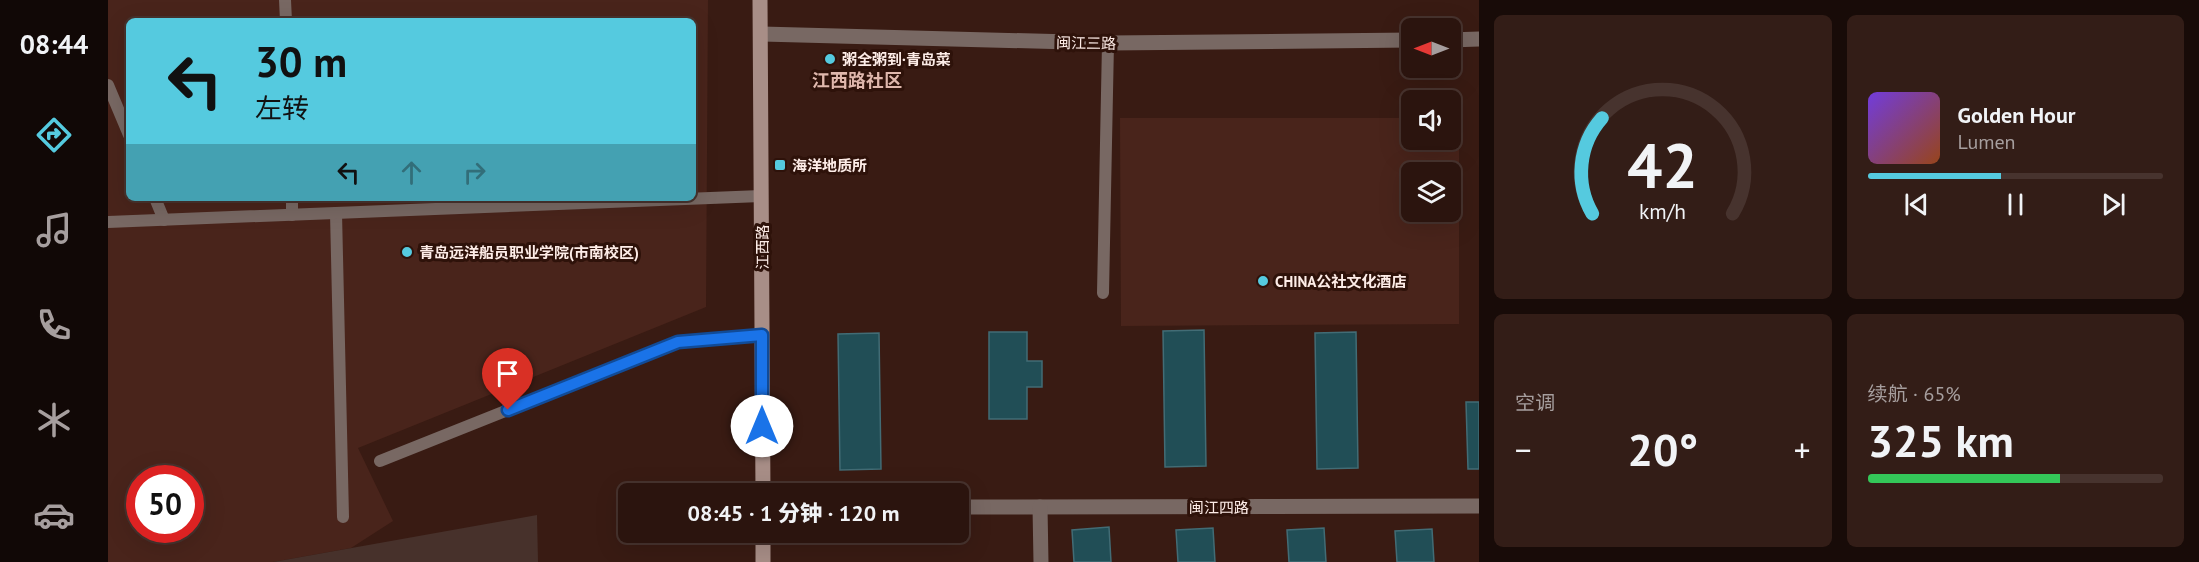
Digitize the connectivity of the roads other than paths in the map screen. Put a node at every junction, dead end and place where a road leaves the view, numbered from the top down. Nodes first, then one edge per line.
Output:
1 (285, 0) edge
2 (760, 0) edge
3 (286, 18) edge
4 (761, 34) junction
5 (1479, 39) edge
6 (1401, 40) edge
7 (1461, 40) edge
8 (1108, 43) junction
9 (108, 85) edge
10 (126, 128) edge
11 (761, 196) junction
12 (696, 199) edge
13 (156, 201) edge
14 (292, 201) edge
15 (636, 201) edge
16 (336, 213) junction
17 (292, 215) junction
18 (164, 220) junction
19 (108, 222) edge
20 (1103, 293) dead end
21 (762, 335) junction
22 (380, 461) dead end
23 (763, 483) edge
24 (1479, 506) edge
25 (969, 507) edge
26 (1040, 507) junction
27 (343, 516) dead end
28 (763, 543) edge
29 (763, 562) edge
30 (1041, 562) edge

1 - 3 lane
2 - 4 main road, 江西路
4 - 8 street, 闽江三路
4 - 11 main road, 江西路
5 - 7 street
6 - 8 street, 闽江三路
8 - 20 lane
9 - 10 lane
11 - 12 lane
11 - 21 main road, 江西路
13 - 18 lane
14 - 17 lane
15 - 16 lane
16 - 17 lane
16 - 27 lane
17 - 18 lane
18 - 19 lane
21 - 22 lane
21 - 23 main road, 江西路
24 - 26 street, 闽江四路
25 - 26 street, 闽江四路
26 - 30 street
28 - 29 main road

